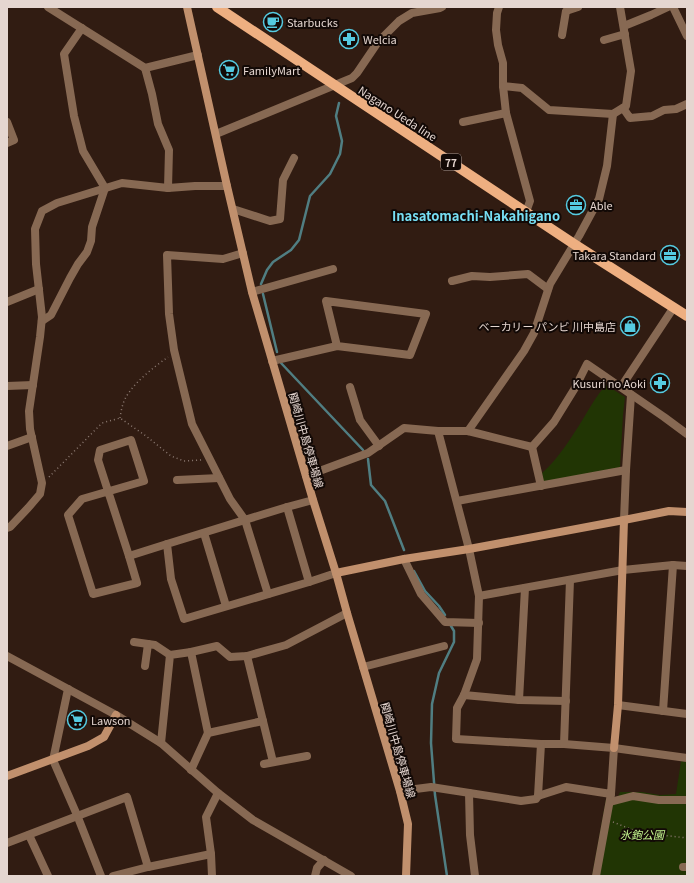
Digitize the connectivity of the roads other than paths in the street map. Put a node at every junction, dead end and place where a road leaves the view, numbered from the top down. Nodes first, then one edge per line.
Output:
1 (48, 7) edge
2 (187, 7) edge
3 (217, 7) edge
4 (442, 7) edge
5 (499, 7) edge
6 (578, 7) edge
7 (620, 7) edge
8 (668, 7) edge
9 (673, 7) edge
10 (82, 28) junction
11 (624, 30) junction
12 (562, 35) dead end
13 (687, 36) edge
14 (604, 40) dead end
15 (198, 54) junction
16 (145, 68) junction
17 (335, 85) junction
18 (503, 86) junction
19 (687, 104) edge
20 (623, 108) junction
21 (506, 113) junction
22 (613, 114) junction
23 (7, 122) edge
24 (463, 122) dead end
25 (216, 134) junction
26 (7, 143) edge
27 (294, 158) dead end
28 (227, 186) junction
29 (105, 188) junction
30 (168, 188) junction
31 (232, 209) junction
32 (526, 212) junction
33 (574, 244) junction
34 (243, 253) junction
35 (333, 269) dead end
36 (452, 282) dead end
37 (39, 289) junction
38 (548, 289) junction
39 (252, 292) junction
40 (7, 302) edge
41 (674, 307) junction
42 (687, 316) edge
43 (42, 321) junction
44 (337, 346) junction
45 (272, 361) junction
46 (33, 385) junction
47 (7, 386) edge
48 (350, 387) dead end
49 (621, 388) junction
50 (631, 395) junction
51 (438, 431) junction
52 (468, 431) junction
53 (687, 434) edge
54 (32, 437) junction
55 (7, 446) edge
56 (379, 446) junction
57 (532, 447) junction
58 (626, 470) junction
59 (306, 476) junction
60 (219, 478) junction
61 (177, 480) dead end
62 (541, 486) junction
63 (108, 491) junction
64 (313, 500) junction
65 (457, 501) junction
66 (286, 507) junction
67 (687, 512) edge
68 (245, 520) junction
69 (624, 520) junction
70 (7, 528) edge
71 (204, 533) junction
72 (167, 544) junction
73 (469, 549) junction
74 (129, 556) junction
75 (404, 559) junction
76 (673, 565) junction
77 (687, 566) edge
78 (623, 570) junction
79 (336, 573) junction
80 (570, 580) junction
81 (309, 582) junction
82 (525, 588) junction
83 (268, 594) junction
84 (479, 596) junction
85 (226, 606) junction
86 (347, 613) junction
87 (479, 623) junction
88 (134, 642) dead end
89 (148, 644) junction
90 (444, 646) dead end
91 (191, 652) junction
92 (170, 655) junction
93 (7, 656) edge
94 (247, 656) junction
95 (145, 666) dead end
96 (363, 667) junction
97 (68, 689) junction
98 (464, 695) junction
99 (520, 700) junction
100 (566, 701) junction
101 (618, 705) junction
102 (663, 711) junction
103 (687, 714) edge
104 (116, 715) junction
105 (263, 721) junction
106 (208, 733) junction
107 (160, 743) junction
108 (541, 744) junction
109 (564, 744) junction
110 (614, 748) junction
111 (307, 756) dead end
112 (687, 758) edge
113 (53, 760) junction
114 (273, 762) junction
115 (264, 764) dead end
116 (191, 770) junction
117 (7, 776) edge
118 (400, 791) junction
119 (469, 792) junction
120 (218, 793) junction
121 (611, 794) junction
122 (538, 796) junction
123 (687, 800) edge
124 (610, 802) junction
125 (77, 815) junction
126 (29, 835) junction
127 (7, 843) edge
128 (210, 854) junction
129 (324, 860) junction
130 (148, 867) junction
131 (48, 876) edge
132 (101, 876) edge
133 (113, 876) edge
134 (212, 876) edge
135 (315, 876) edge
136 (351, 876) edge
137 (406, 876) edge
138 (475, 876) edge
139 (596, 876) edge

1 - 10 street
2 - 15 main road, 関崎川中島停車場線
3 - 17 main road, Nagano Ueda line / 77
4 - 17 street
5 - 18 street
6 - 12 street
7 - 11 street
8 - 11 street
9 - 13 street
10 - 16 street
10 - 29 street
11 - 14 street
11 - 20 street
15 - 16 street
15 - 25 main road, 関崎川中島停車場線
16 - 30 street
17 - 25 street
17 - 32 main road, Nagano Ueda line / 77
18 - 21 street
18 - 22 street
19 - 20 street
20 - 22 street
21 - 24 street
21 - 32 street
22 - 33 street
23 - 26 street
25 - 28 main road, 関崎川中島停車場線
27 - 31 street
28 - 30 street
28 - 31 main road, 関崎川中島停車場線
29 - 30 street
29 - 37 street
29 - 43 street
31 - 34 main road, 関崎川中島停車場線
32 - 33 main road, Nagano Ueda line / 77
33 - 38 street
33 - 41 main road, Nagano Ueda line / 77
34 - 39 main road, 関崎川中島停車場線
34 - 60 street
35 - 39 street
36 - 38 street
37 - 40 street
37 - 43 street
38 - 52 street
39 - 45 main road, 関崎川中島停車場線
41 - 42 main road, Nagano Ueda line / 77
41 - 49 street
43 - 46 street
44 - 44 street
44 - 45 street
45 - 59 main road, 関崎川中島停車場線
46 - 47 street
46 - 54 street
48 - 56 street
49 - 50 street
49 - 57 street
50 - 53 street
50 - 58 street
51 - 52 street
51 - 56 street
51 - 65 street
52 - 57 street
54 - 55 street
54 - 70 street
56 - 59 street
57 - 62 street
58 - 62 street
58 - 69 street
59 - 64 main road, 関崎川中島停車場線
60 - 61 street
60 - 68 street
62 - 65 street
63 - 63 street
63 - 74 street
63 - 74 street
64 - 66 street
64 - 79 main road, 関崎川中島停車場線
65 - 73 street
66 - 68 street
66 - 81 street
67 - 69 main road
68 - 71 street
68 - 83 street
69 - 73 main road
69 - 78 main road
71 - 72 street
71 - 85 street
72 - 74 street
72 - 85 street
73 - 75 main road
73 - 84 street
75 - 79 main road
75 - 87 street
76 - 77 street
76 - 78 street
76 - 102 street
78 - 80 street
78 - 101 main road
79 - 81 street
79 - 86 main road, 関崎川中島停車場線
80 - 82 street
80 - 100 street
81 - 83 street
82 - 84 street
82 - 99 street
83 - 85 street
84 - 87 street
86 - 94 street
86 - 96 main road, 関崎川中島停車場線
87 - 98 street
88 - 89 street
89 - 92 street
89 - 95 street
90 - 96 street
91 - 92 street
91 - 94 street
91 - 106 street
92 - 107 street
93 - 97 street
94 - 105 street
96 - 118 main road, 関崎川中島停車場線
97 - 104 street
97 - 113 street
98 - 99 street
98 - 108 street
99 - 100 street
100 - 109 street
101 - 102 street
101 - 110 main road
102 - 103 street
104 - 107 street
104 - 113 main road
105 - 106 street
105 - 114 street
106 - 116 street
107 - 116 street
108 - 109 street
108 - 122 street
109 - 110 street
110 - 112 street
110 - 121 street
111 - 114 street
113 - 117 main road
113 - 125 street
114 - 115 street
116 - 120 street
118 - 119 street
118 - 137 main road, 関崎川中島停車場線
119 - 122 street
119 - 138 street
120 - 128 street
120 - 129 street
121 - 122 street
121 - 124 street
123 - 124 street
124 - 139 street
125 - 126 street
125 - 130 street
125 - 132 street
126 - 127 street
126 - 131 street
128 - 130 street
128 - 134 street
129 - 135 street
129 - 136 street
130 - 133 street

